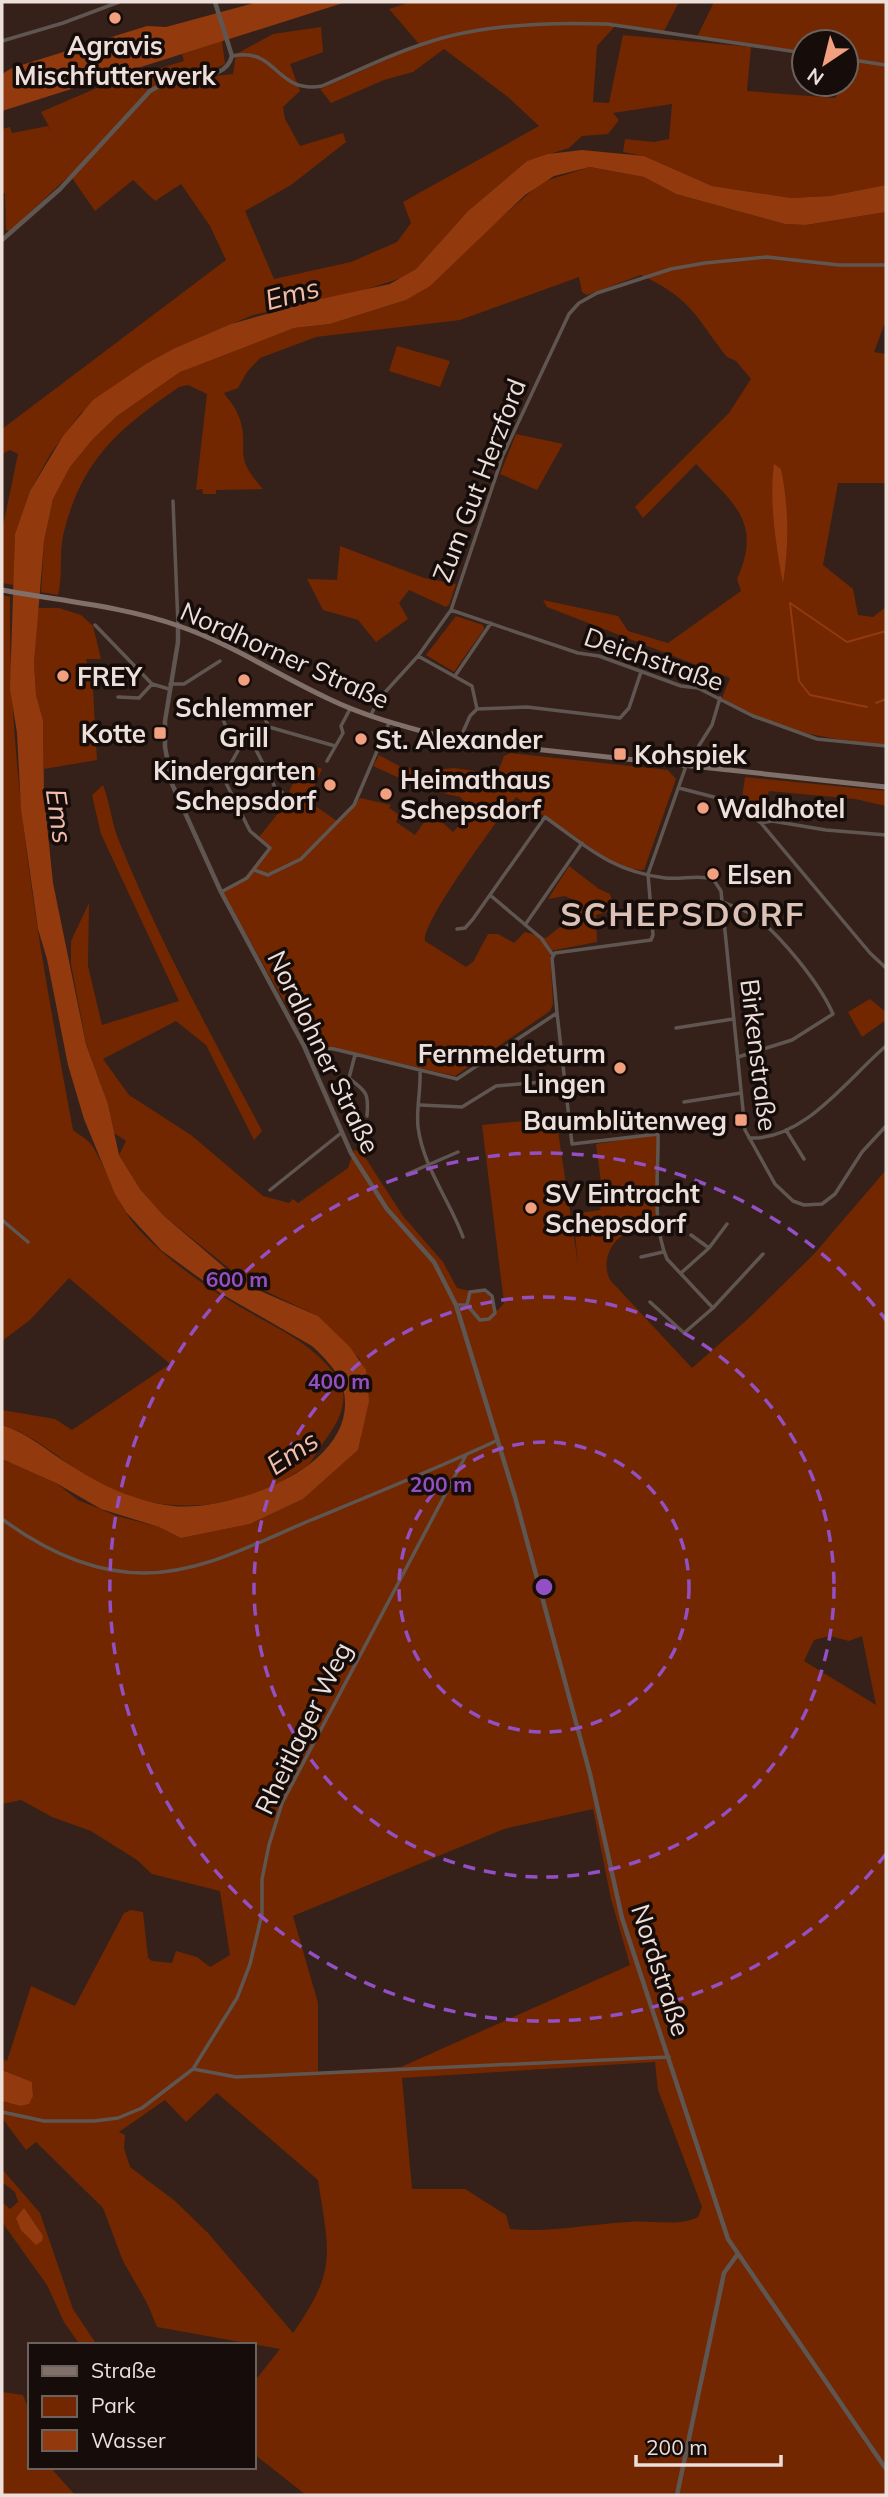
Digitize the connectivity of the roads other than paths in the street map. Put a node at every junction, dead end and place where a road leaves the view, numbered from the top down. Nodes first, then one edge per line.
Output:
1 (119, 2) edge
2 (215, 2) edge
3 (2, 41) edge
4 (790, 51) edge
5 (232, 56) junction
6 (860, 61) edge
7 (886, 65) edge
8 (2, 240) edge
9 (886, 265) edge
10 (173, 501) dead end
11 (2, 590) edge
12 (450, 610) junction
13 (491, 623) junction
14 (95, 625) dead end
15 (178, 626) junction
16 (418, 656) junction
17 (220, 661) dead end
18 (641, 673) junction
19 (455, 677) junction
20 (152, 684) junction
21 (170, 687) junction
22 (118, 697) dead end
23 (720, 698) junction
24 (257, 704) dead end
25 (350, 709) junction
26 (477, 709) junction
27 (221, 713) dead end
28 (370, 716) junction
29 (389, 723) junction
30 (269, 727) junction
31 (251, 740) junction
32 (459, 741) junction
33 (335, 746) junction
34 (886, 746) edge
35 (239, 749) junction
36 (327, 761) dead end
37 (686, 766) junction
38 (886, 787) edge
39 (678, 788) junction
40 (282, 792) dead end
41 (761, 823) junction
42 (886, 835) edge
43 (582, 843) junction
44 (254, 870) junction
45 (648, 874) junction
46 (221, 892) junction
47 (490, 895) junction
48 (722, 902) junction
49 (525, 925) junction
50 (457, 929) dead end
51 (553, 955) junction
52 (886, 968) edge
53 (557, 1013) junction
54 (733, 1019) junction
55 (676, 1028) dead end
56 (304, 1046) junction
57 (886, 1046) edge
58 (355, 1055) junction
59 (738, 1057) junction
60 (420, 1072) junction
61 (564, 1080) junction
62 (741, 1093) junction
63 (684, 1102) dead end
64 (419, 1105) junction
65 (367, 1116) dead end
66 (886, 1126) edge
67 (786, 1130) junction
68 (341, 1133) junction
69 (747, 1138) junction
70 (458, 1152) dead end
71 (804, 1159) dead end
72 (431, 1163) junction
73 (407, 1174) dead end
74 (270, 1190) dead end
75 (2, 1220) edge
76 (727, 1224) dead end
77 (691, 1235) dead end
78 (463, 1237) dead end
79 (28, 1242) dead end
80 (709, 1248) junction
81 (664, 1252) junction
82 (763, 1254) dead end
83 (641, 1256) dead end
84 (680, 1274) junction
85 (650, 1303) dead end
86 (467, 1305) junction
87 (456, 1306) junction
88 (713, 1308) junction
89 (489, 1414) joint
90 (498, 1440) junction
91 (466, 1455) junction
92 (2, 1519) edge
93 (670, 2057) junction
94 (193, 2069) junction
95 (2, 2112) edge
96 (737, 2255) junction
97 (886, 2469) edge
98 (677, 2495) edge

1 - 3 street
2 - 5 street
4 - 5 street
5 - 8 street
6 - 7 street
9 - 12 street, Zum Gut Herzford
10 - 15 street
11 - 15 main road, Nordhorner Straße
12 - 13 street, Deichstraße
12 - 16 street, Zum Gut Herzford
13 - 18 street, Deichstraße
13 - 19 street
14 - 20 street
15 - 21 street, Nordlohner Straße
15 - 25 main road, Nordhorner Straße
16 - 19 street
16 - 28 street, Zum Gut Herzford
17 - 21 street
18 - 23 street, Deichstraße
18 - 26 street
19 - 26 street
20 - 21 street
20 - 22 street
21 - 46 street, Nordlohner Straße
23 - 34 street, Deichstraße
23 - 37 street
24 - 30 street
25 - 28 main road, Nordhorner Straße
25 - 33 street
26 - 32 street
27 - 35 street
28 - 29 main road, Nordhorner Straße
29 - 32 main road, Nordhorner Straße
29 - 44 street
30 - 31 street
30 - 33 street
31 - 35 street
31 - 40 street
32 - 37 main road, Nordhorner Straße
33 - 36 street
35 - 44 street
37 - 38 main road, Nordhorner Straße
37 - 39 street
39 - 41 street
39 - 45 street
41 - 42 street
41 - 52 street
43 - 45 street
43 - 47 street
43 - 49 street
44 - 46 street
45 - 48 street
45 - 51 street
46 - 56 street, Nordlohner Straße
47 - 49 street
47 - 50 street
48 - 54 street, Birkenstraße
48 - 59 street
49 - 51 street
51 - 53 street
53 - 60 street
53 - 61 street
54 - 55 street
54 - 59 street, Birkenstraße
56 - 58 street
56 - 68 street, Nordlohner Straße
57 - 67 street
58 - 60 street
58 - 65 street
59 - 62 street, Birkenstraße
60 - 64 street
61 - 64 street
61 - 81 street
62 - 63 street
62 - 69 street, Birkenstraße
64 - 72 street
66 - 69 street, Birkenstraße
67 - 69 street
67 - 71 street
68 - 74 street
68 - 87 street, Nordlohner Straße
70 - 72 street
72 - 73 street
72 - 78 street
75 - 79 street
76 - 80 street
77 - 80 street
80 - 84 street
81 - 83 street
81 - 84 street
82 - 88 street
84 - 88 street
85 - 88 street
86 - 86 street
86 - 87 street
87 - 89 street, Nordlohner Straße
89 - 90 street, Nordstraße
90 - 91 street
90 - 93 street, Nordstraße
91 - 92 street
91 - 94 street, Rheitlager Weg
93 - 94 street
93 - 96 street, Nordstraße
94 - 95 street, Rheitlager Weg
96 - 97 street, Nordstraße
96 - 98 street

